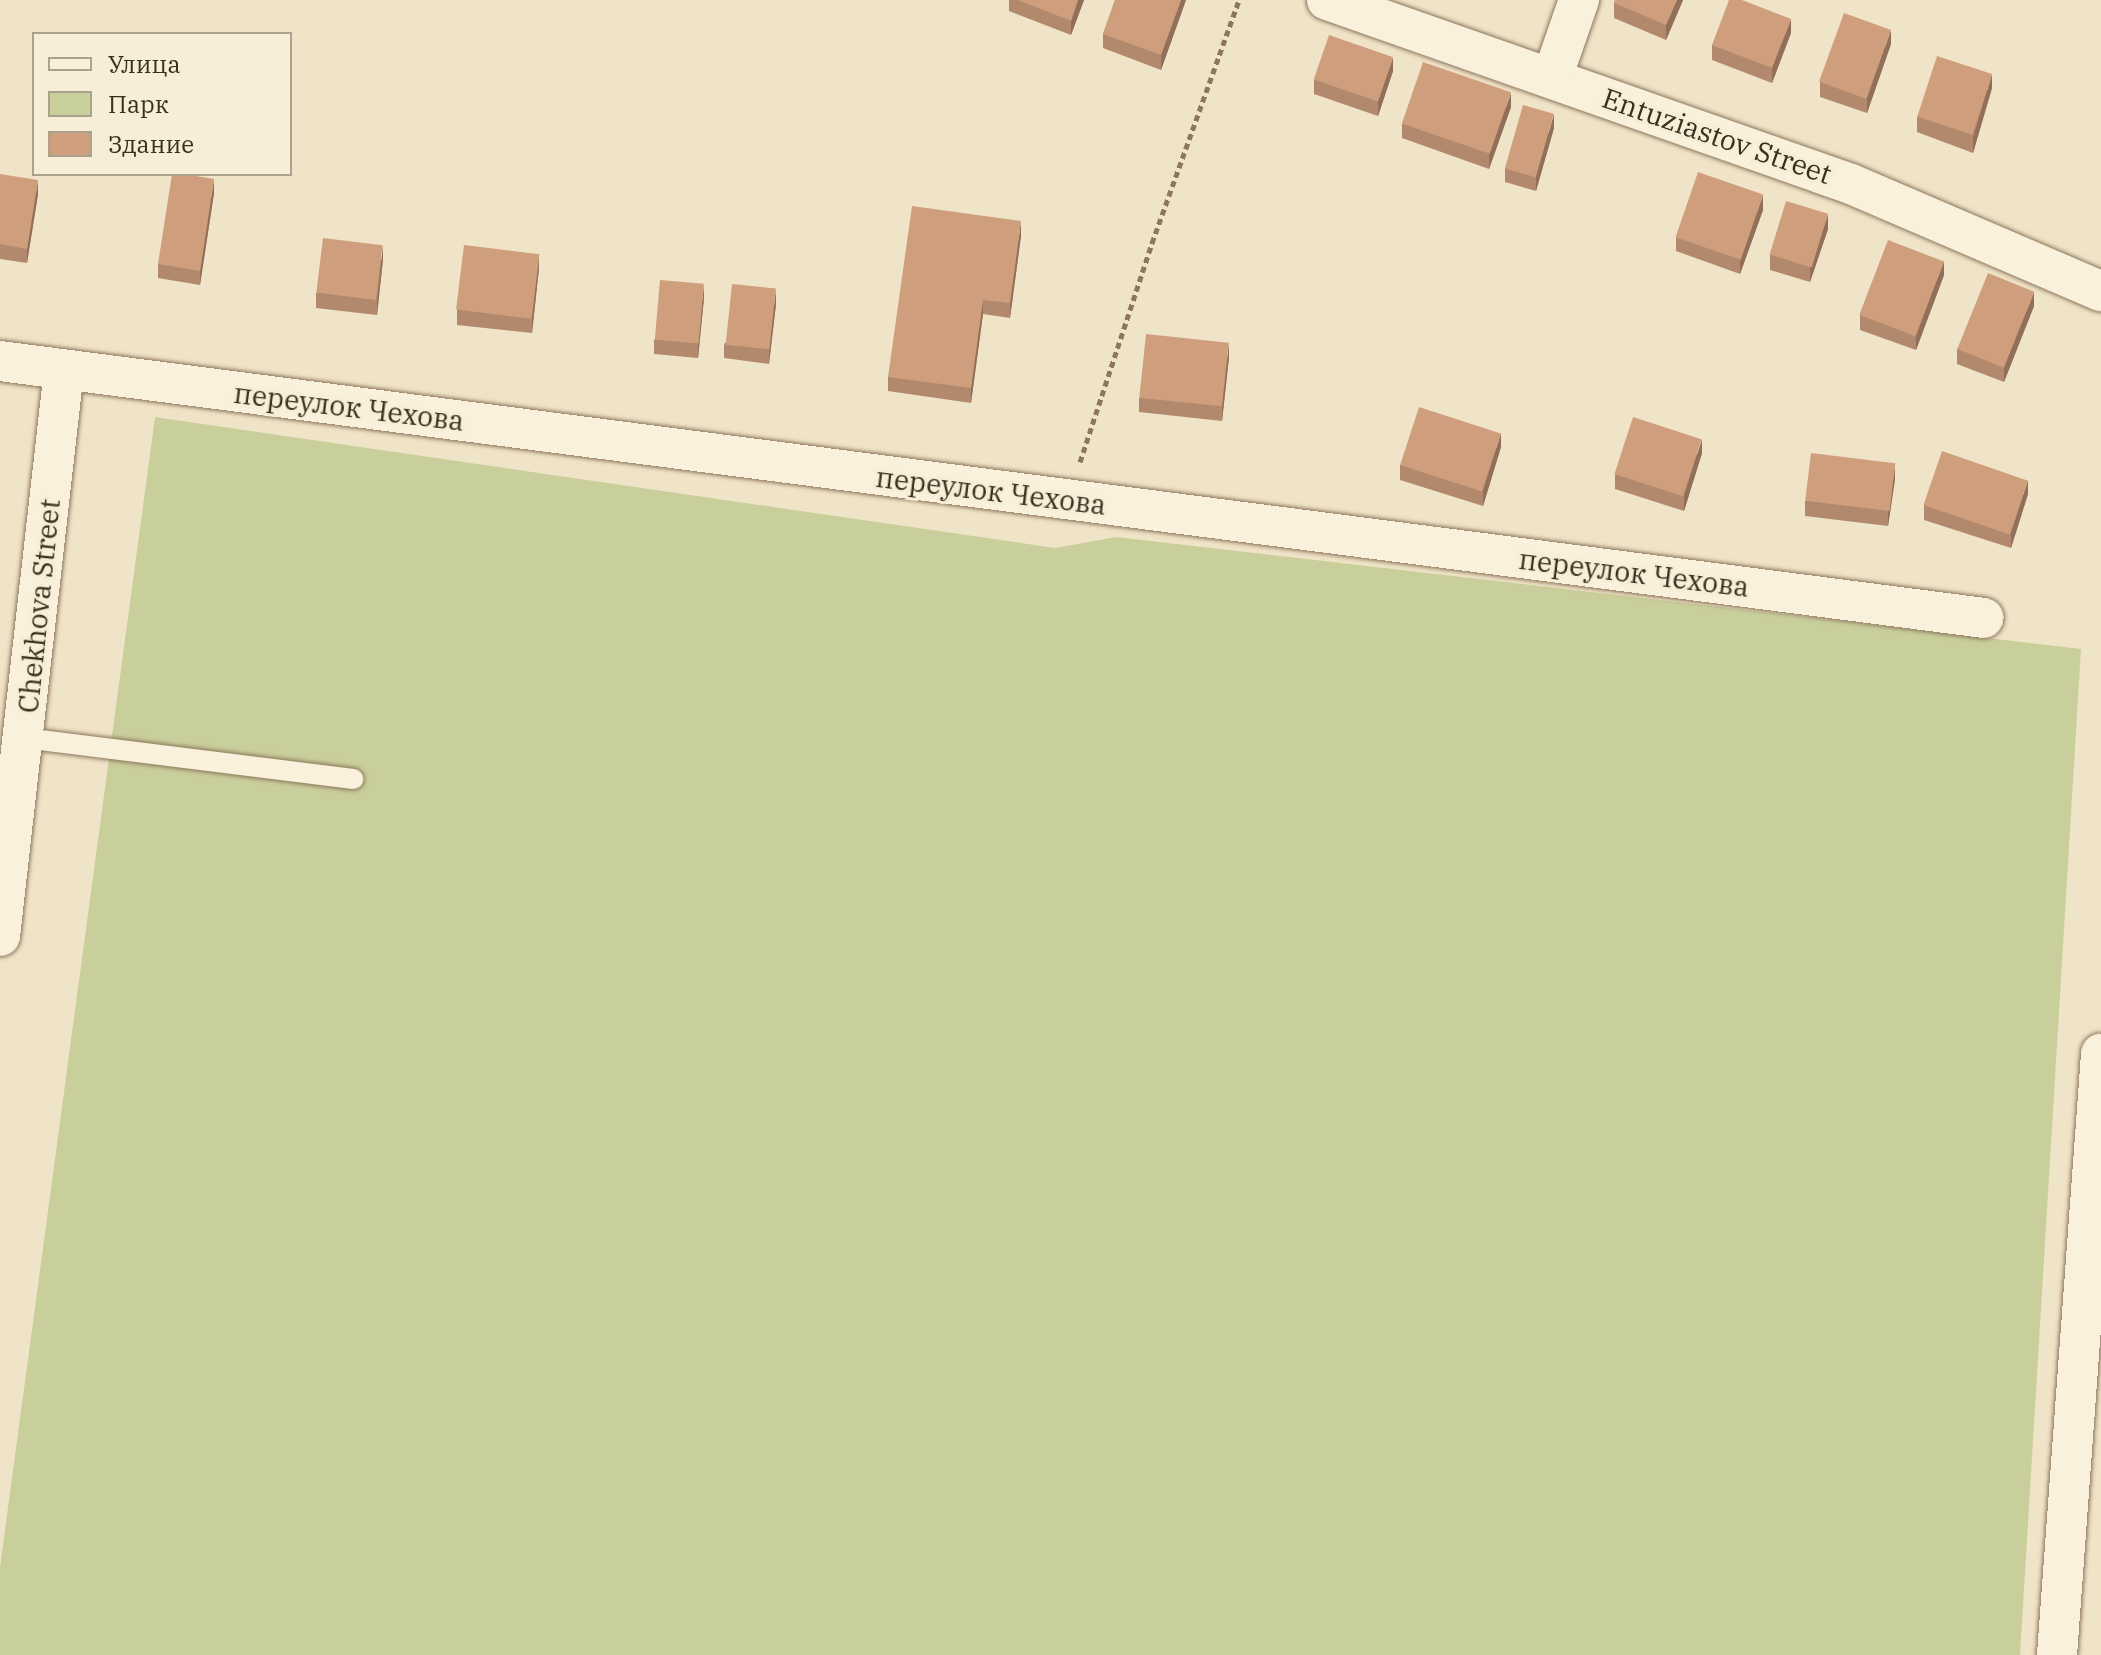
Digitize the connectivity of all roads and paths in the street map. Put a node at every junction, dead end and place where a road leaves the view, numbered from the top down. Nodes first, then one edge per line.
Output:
1 (1239, 0) edge
2 (1327, 0) edge
3 (1579, 0) edge
4 (1552, 78) junction
5 (2101, 291) edge
6 (0, 361) edge
7 (64, 370) junction
8 (1067, 501) junction
9 (1983, 618) dead end
10 (24, 738) junction
11 (353, 779) dead end
12 (0, 936) edge
13 (2101, 1054) edge
14 (2089, 1363) edge
15 (2057, 1655) edge

1 - 8 path
2 - 4 street, Entuziastov Street
3 - 4 street
4 - 5 street, Entuziastov Street
6 - 7 street, переулок Чехова
7 - 8 street, переулок Чехова
7 - 10 street, Chekhova Street
8 - 9 street, переулок Чехова
10 - 11 lane
10 - 12 street, Chekhova Street
13 - 14 street
14 - 15 street

